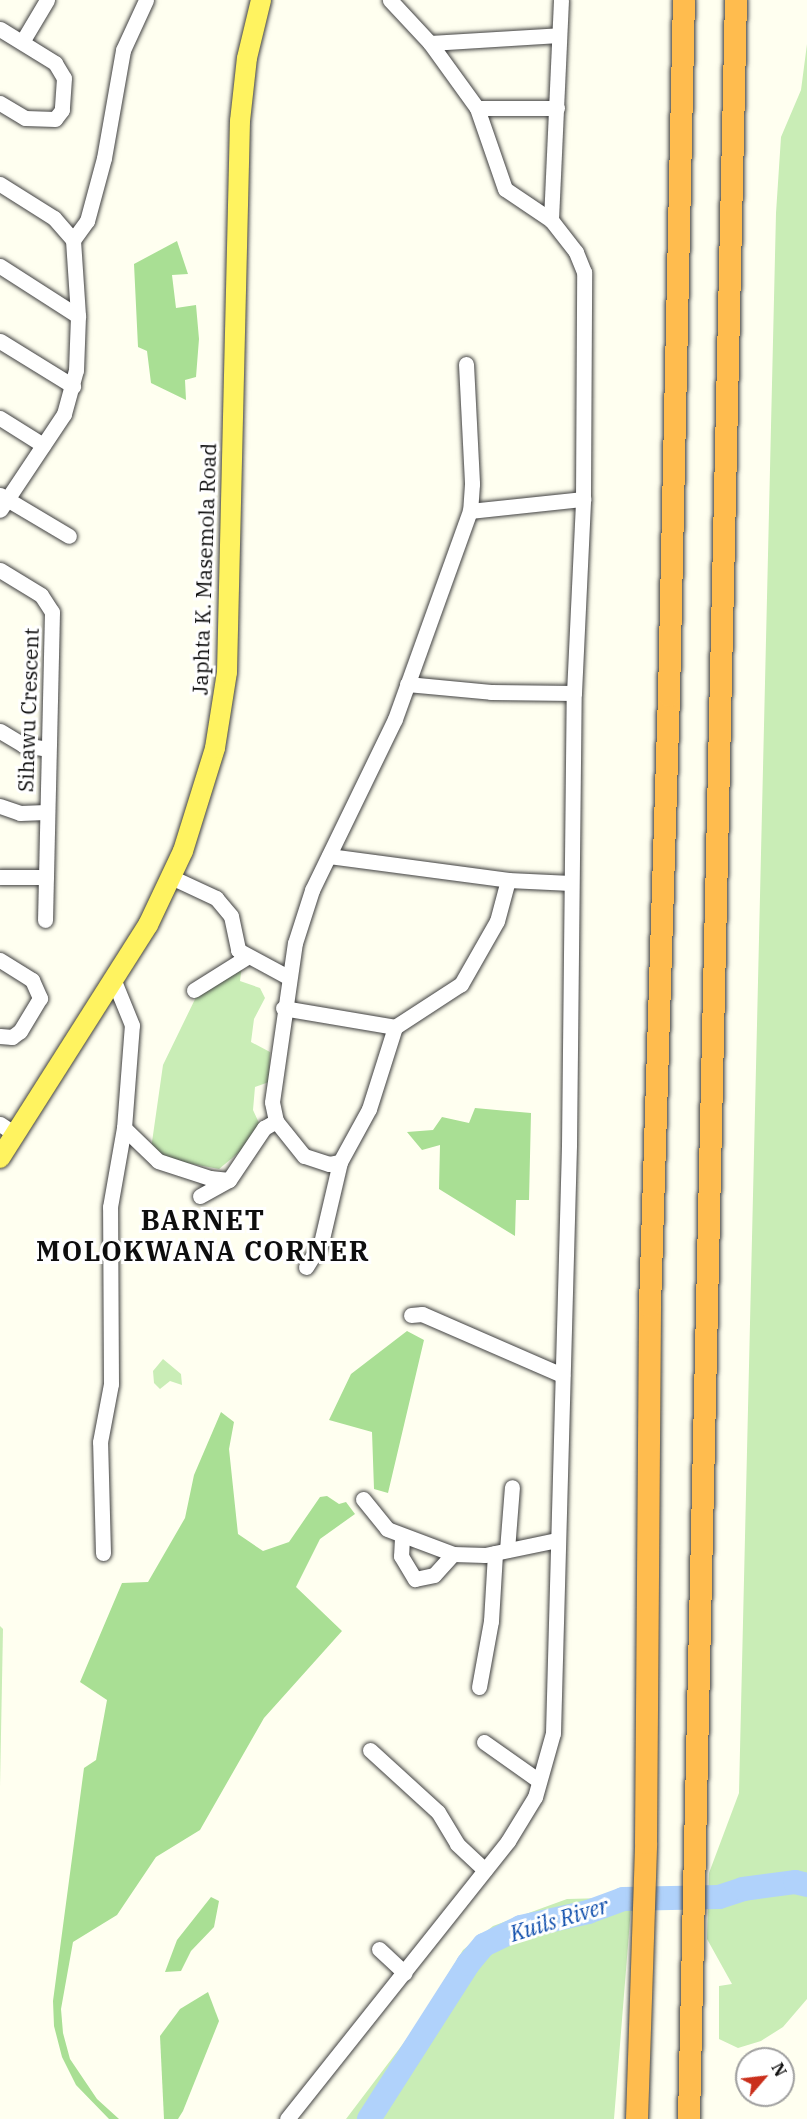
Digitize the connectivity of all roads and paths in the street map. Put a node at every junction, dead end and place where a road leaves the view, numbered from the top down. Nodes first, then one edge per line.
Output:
1 (47, 0) edge
2 (146, 0) edge
3 (261, 0) edge
4 (390, 0) edge
5 (561, 0) edge
6 (684, 0) edge
7 (736, 0) edge
8 (0, 29) edge
9 (559, 35) junction
10 (22, 42) junction
11 (430, 43) junction
12 (0, 103) edge
13 (477, 108) junction
14 (557, 108) junction
15 (0, 184) edge
16 (551, 220) junction
17 (74, 240) junction
18 (0, 266) edge
19 (78, 316) junction
20 (0, 340) edge
21 (466, 364) dead end
22 (73, 386) junction
23 (0, 418) edge
24 (43, 445) junction
25 (583, 499) junction
26 (2, 502) edge
27 (470, 510) junction
28 (69, 536) dead end
29 (0, 570) edge
30 (407, 684) junction
31 (574, 693) junction
32 (0, 731) edge
33 (48, 749) junction
34 (0, 807) edge
35 (46, 812) junction
36 (328, 856) junction
37 (0, 877) edge
38 (46, 877) junction
39 (171, 877) junction
40 (508, 880) junction
41 (571, 883) junction
42 (45, 920) dead end
43 (247, 957) junction
44 (0, 960) edge
45 (288, 977) junction
46 (114, 981) junction
47 (194, 990) dead end
48 (283, 1008) junction
49 (395, 1027) junction
50 (0, 1036) edge
51 (276, 1121) junction
52 (124, 1128) junction
53 (8, 1129) edge
54 (0, 1158) edge
55 (340, 1162) junction
56 (229, 1180) junction
57 (200, 1196) dead end
58 (306, 1267) dead end
59 (411, 1315) dead end
60 (562, 1375) junction
61 (512, 1487) dead end
62 (363, 1499) dead end
63 (402, 1538) junction
64 (557, 1540) junction
65 (501, 1552) junction
66 (103, 1553) dead end
67 (453, 1554) junction
68 (479, 1687) dead end
69 (484, 1742) dead end
70 (370, 1750) dead end
71 (539, 1781) junction
72 (485, 1870) junction
73 (379, 1949) dead end
74 (405, 1973) junction
75 (287, 2119) edge
76 (637, 2119) edge
77 (689, 2119) edge

1 - 10 street
2 - 17 street
3 - 39 main road, Japhta K. Masemola Road
4 - 11 street
5 - 9 street
6 - 76 highway
7 - 77 highway
8 - 10 street
9 - 11 street
9 - 14 street
10 - 12 street
11 - 13 street
13 - 14 street
13 - 16 street
14 - 16 street
15 - 17 street
16 - 25 street
17 - 19 street
18 - 19 street
19 - 22 street
20 - 22 street
21 - 27 street
22 - 24 street
23 - 24 street
24 - 26 street
25 - 27 street
25 - 31 street
26 - 28 street
27 - 30 street
29 - 33 street, Sihawu Crescent
30 - 31 street
30 - 36 street
31 - 41 street
32 - 33 street
33 - 35 street, Sihawu Crescent
34 - 35 street
35 - 38 street, Sihawu Crescent
36 - 40 street
36 - 45 street
37 - 38 street
38 - 42 street, Sihawu Crescent
39 - 43 street
39 - 46 main road, Japhta K. Masemola Road
40 - 41 street
40 - 49 street
41 - 60 street
43 - 45 street
43 - 47 street
44 - 50 street
45 - 48 street
46 - 52 street
46 - 53 main road, Japhta K. Masemola Road
48 - 49 street
48 - 51 street
49 - 55 street
51 - 55 street
51 - 56 street
52 - 56 street
52 - 66 street
53 - 54 main road, Japhta K. Masemola Road
55 - 58 street
56 - 57 street
59 - 60 street
60 - 64 street
61 - 65 street
62 - 63 street
63 - 67 street
63 - 67 street
64 - 65 street
64 - 71 street
65 - 67 street
65 - 68 street
69 - 71 street
70 - 72 street
71 - 72 street
72 - 74 street
73 - 74 street
74 - 75 street

